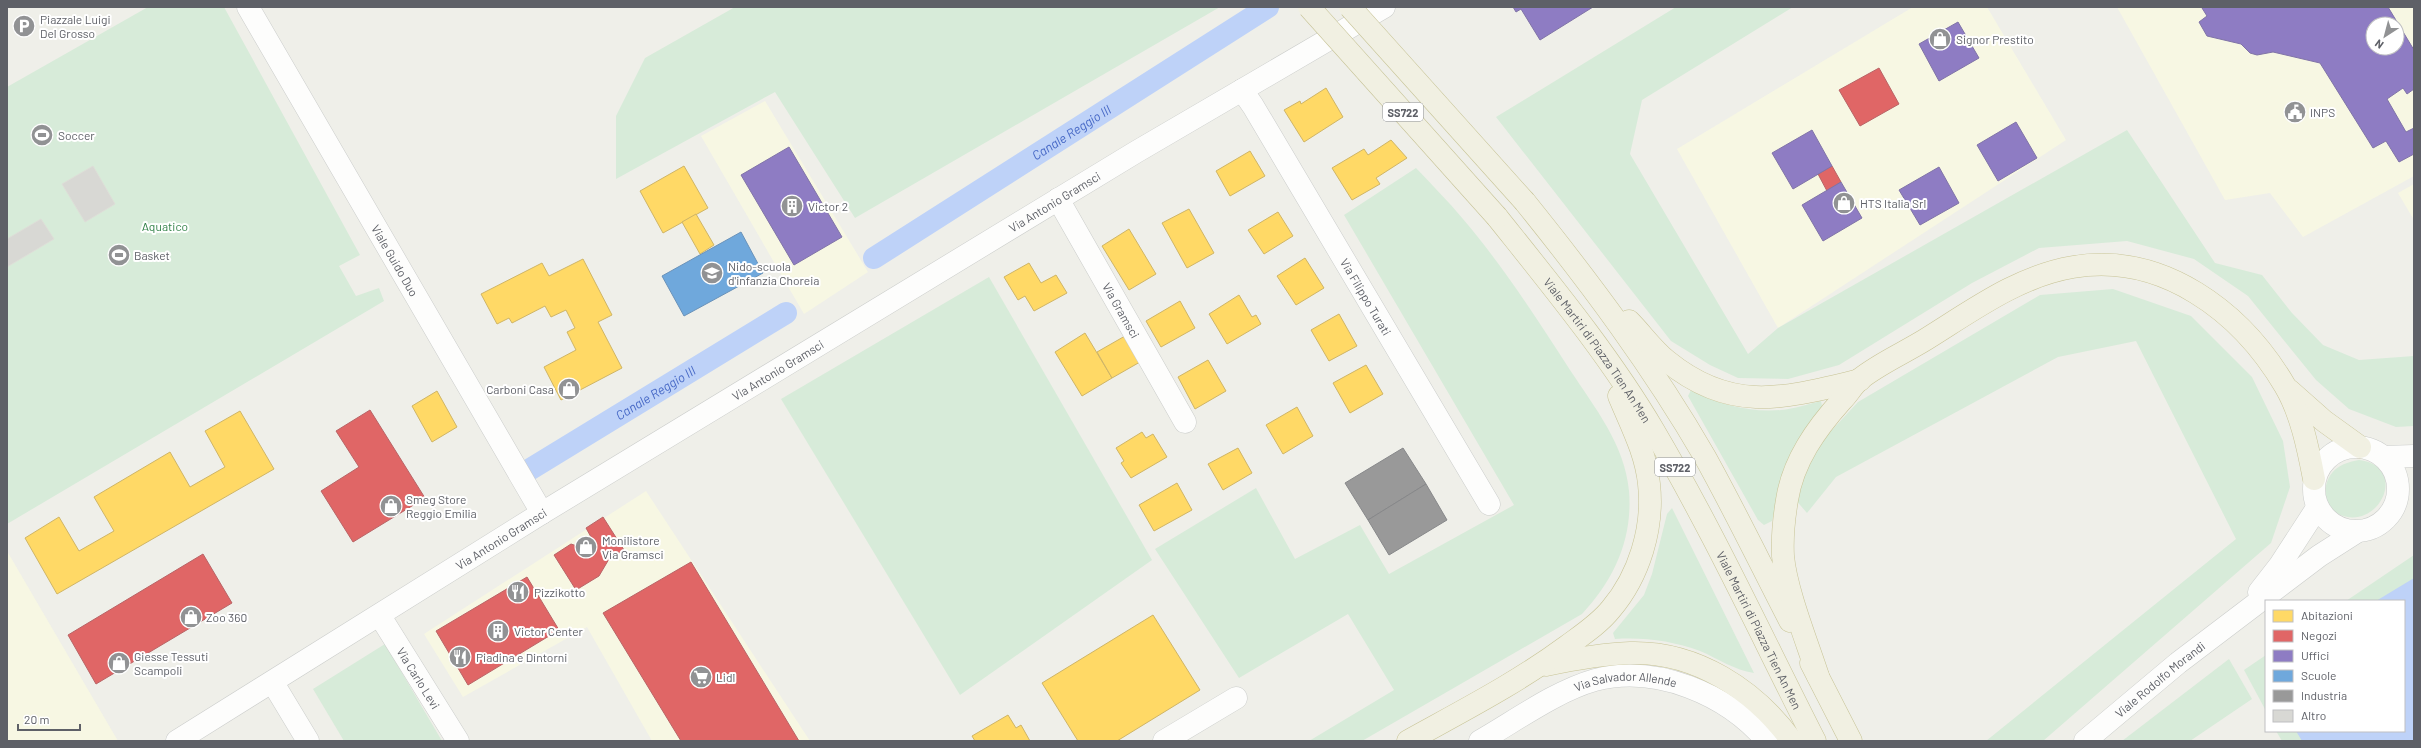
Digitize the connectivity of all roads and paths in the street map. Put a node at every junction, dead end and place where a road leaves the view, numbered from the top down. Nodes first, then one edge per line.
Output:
1 (248, 7) edge
2 (1309, 7) edge
3 (1350, 7) edge
4 (1384, 7) edge
5 (1242, 90) junction
6 (1058, 199) junction
7 (1593, 287) junction
8 (1605, 359) junction
9 (1860, 380) junction
10 (2286, 388) junction
11 (1185, 422) dead end
12 (2360, 447) junction
13 (2414, 456) edge
14 (2384, 457) junction
15 (2314, 479) junction
16 (2414, 498) edge
17 (1489, 504) dead end
18 (2318, 508) junction
19 (2394, 509) junction
20 (542, 513) junction
21 (2355, 533) junction
22 (380, 616) junction
23 (2237, 620) junction
24 (1539, 667) junction
25 (1818, 676) junction
26 (273, 683) junction
27 (1236, 698) dead end
28 (177, 741) edge
29 (308, 741) edge
30 (458, 741) edge
31 (1164, 741) edge
32 (1408, 741) edge
33 (1480, 741) edge
34 (1767, 741) edge
35 (1792, 741) edge
36 (1814, 741) edge
37 (1851, 741) edge
38 (2085, 741) edge

1 - 20 street, Viale Guido Duo
2 - 8 highway, Viale Martiri di Piazza Tien An Men / SS722, bridge
3 - 7 highway, SS722, bridge
4 - 5 street, Via Antonio Gramsci
5 - 6 street, Via Antonio Gramsci
5 - 17 street, Via Filippo Turati
6 - 11 street, Via Gramsci
6 - 20 street, Via Antonio Gramsci
7 - 9 highway
7 - 25 highway, SS722
8 - 24 highway
8 - 36 highway, Viale Martiri di Piazza Tien An Men / SS722
9 - 10 highway
9 - 25 highway
10 - 12 highway
10 - 15 highway
12 - 14 street
12 - 15 street
13 - 14 street
14 - 19 street
15 - 18 street
16 - 19 street, Viale Rodolfo Morandi
18 - 21 street
18 - 23 street, Viale Rodolfo Morandi
19 - 21 street, Viale Rodolfo Morandi
20 - 22 street, Via Antonio Gramsci
21 - 23 street, Viale Rodolfo Morandi
22 - 26 street, Via Antonio Gramsci
22 - 30 street, Via Carlo Levi
23 - 38 street, Viale Rodolfo Morandi
24 - 32 highway
24 - 35 highway
25 - 37 highway, SS722
26 - 28 street, Via Antonio Gramsci
26 - 29 street
27 - 31 street
33 - 34 street, Via Salvador Allende

